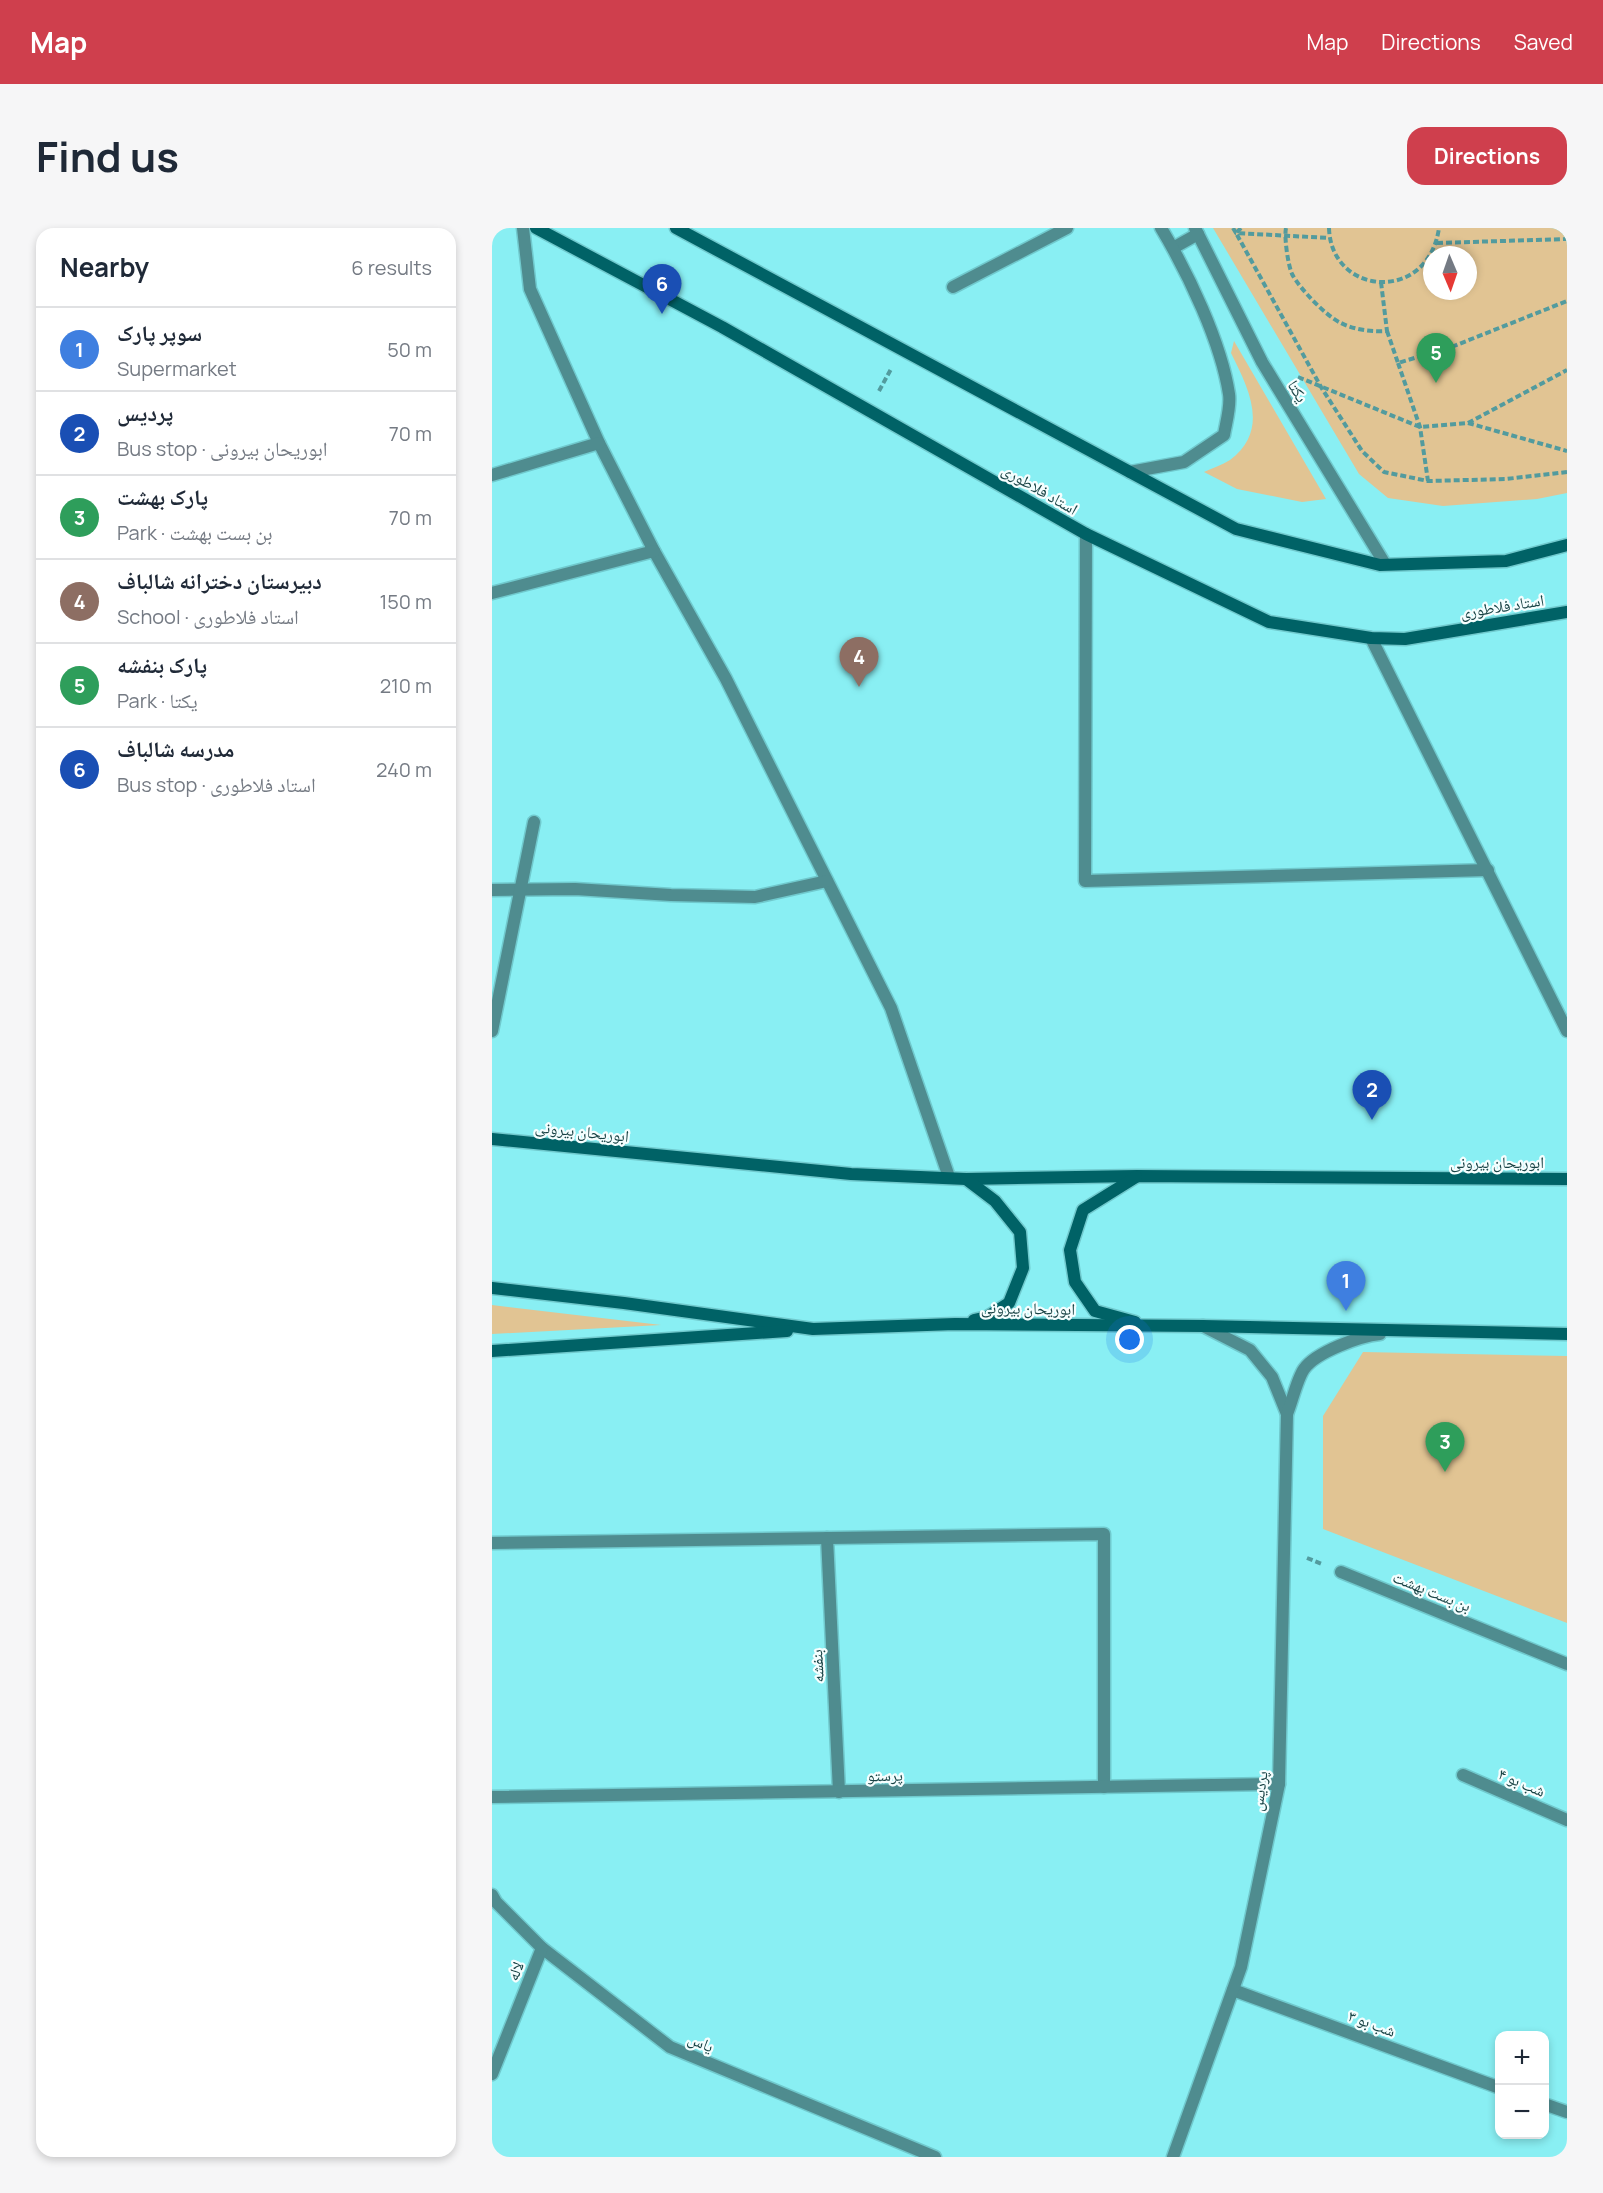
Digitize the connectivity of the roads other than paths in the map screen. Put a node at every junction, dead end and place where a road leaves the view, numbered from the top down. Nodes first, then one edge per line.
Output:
1 (523, 228) edge
2 (536, 228) edge
3 (676, 228) edge
4 (1067, 228) edge
5 (1161, 228) edge
6 (1197, 231) edge
7 (1173, 248) junction
8 (953, 287) dead end
9 (599, 443) junction
10 (1130, 472) junction
11 (492, 475) edge
12 (1086, 534) junction
13 (1567, 545) edge
14 (654, 551) junction
15 (1384, 564) junction
16 (492, 593) edge
17 (1567, 612) edge
18 (1371, 638) junction
19 (534, 822) dead end
20 (1488, 870) junction
21 (827, 880) junction
22 (520, 889) junction
23 (492, 890) edge
24 (492, 1031) edge
25 (1567, 1032) edge
26 (492, 1139) edge
27 (1137, 1176) junction
28 (949, 1177) junction
29 (966, 1179) junction
30 (1567, 1179) edge
31 (492, 1288) edge
32 (955, 1324) junction
33 (1149, 1326) junction
34 (1203, 1326) junction
35 (813, 1329) junction
36 (1412, 1331) junction
37 (1567, 1334) edge
38 (492, 1351) edge
39 (1287, 1414) junction
40 (827, 1538) junction
41 (492, 1543) edge
42 (1341, 1572) road end
43 (1567, 1664) edge
44 (1464, 1775) dead end
45 (1279, 1784) junction
46 (1104, 1787) junction
47 (839, 1792) junction
48 (492, 1797) edge
49 (1567, 1820) edge
50 (492, 1895) edge
51 (542, 1948) junction
52 (1233, 1990) junction
53 (492, 2074) edge
54 (1495, 2086) edge
55 (1549, 2105) edge
56 (1567, 2112) edge
57 (935, 2157) edge
58 (1173, 2157) edge

1 - 9 street
2 - 12 main road, استاد فلاطوری
3 - 10 main road
4 - 8 street
5 - 7 street
6 - 7 street
6 - 15 street, یکتا
7 - 10 street
9 - 11 street
9 - 14 street
10 - 15 main road
12 - 18 main road, استاد فلاطوری
12 - 20 street
13 - 15 main road
14 - 16 street
14 - 21 street
17 - 18 main road, استاد فلاطوری
18 - 20 street
19 - 22 street
20 - 25 street
21 - 22 street
21 - 28 street
22 - 23 street
22 - 24 street
26 - 28 main road, ابوریحان بیرونی
27 - 29 main road, ابوریحان بیرونی
27 - 30 main road, ابوریحان بیرونی
27 - 33 main road
28 - 29 main road, ابوریحان بیرونی
29 - 32 main road
31 - 35 main road, ابوریحان بیرونی
32 - 33 main road, ابوریحان بیرونی
32 - 35 main road, ابوریحان بیرونی
33 - 34 main road, ابوریحان بیرونی
34 - 36 main road, ابوریحان بیرونی
34 - 39 street
35 - 38 main road
36 - 37 main road, ابوریحان بیرونی
36 - 39 street
39 - 45 street, پردیس
40 - 41 street
40 - 46 street
40 - 47 street, بنفشه
42 - 43 street, بن بست بهشت
44 - 49 street, شب بو ۴
45 - 46 street, پرستو
45 - 52 street, پردیس
46 - 47 street, پرستو
47 - 48 street, پرستو
50 - 51 street, یاس
51 - 53 street, لاله
51 - 57 street, یاس
52 - 54 street, شب بو ۳
52 - 58 street, پردیس
55 - 56 street

